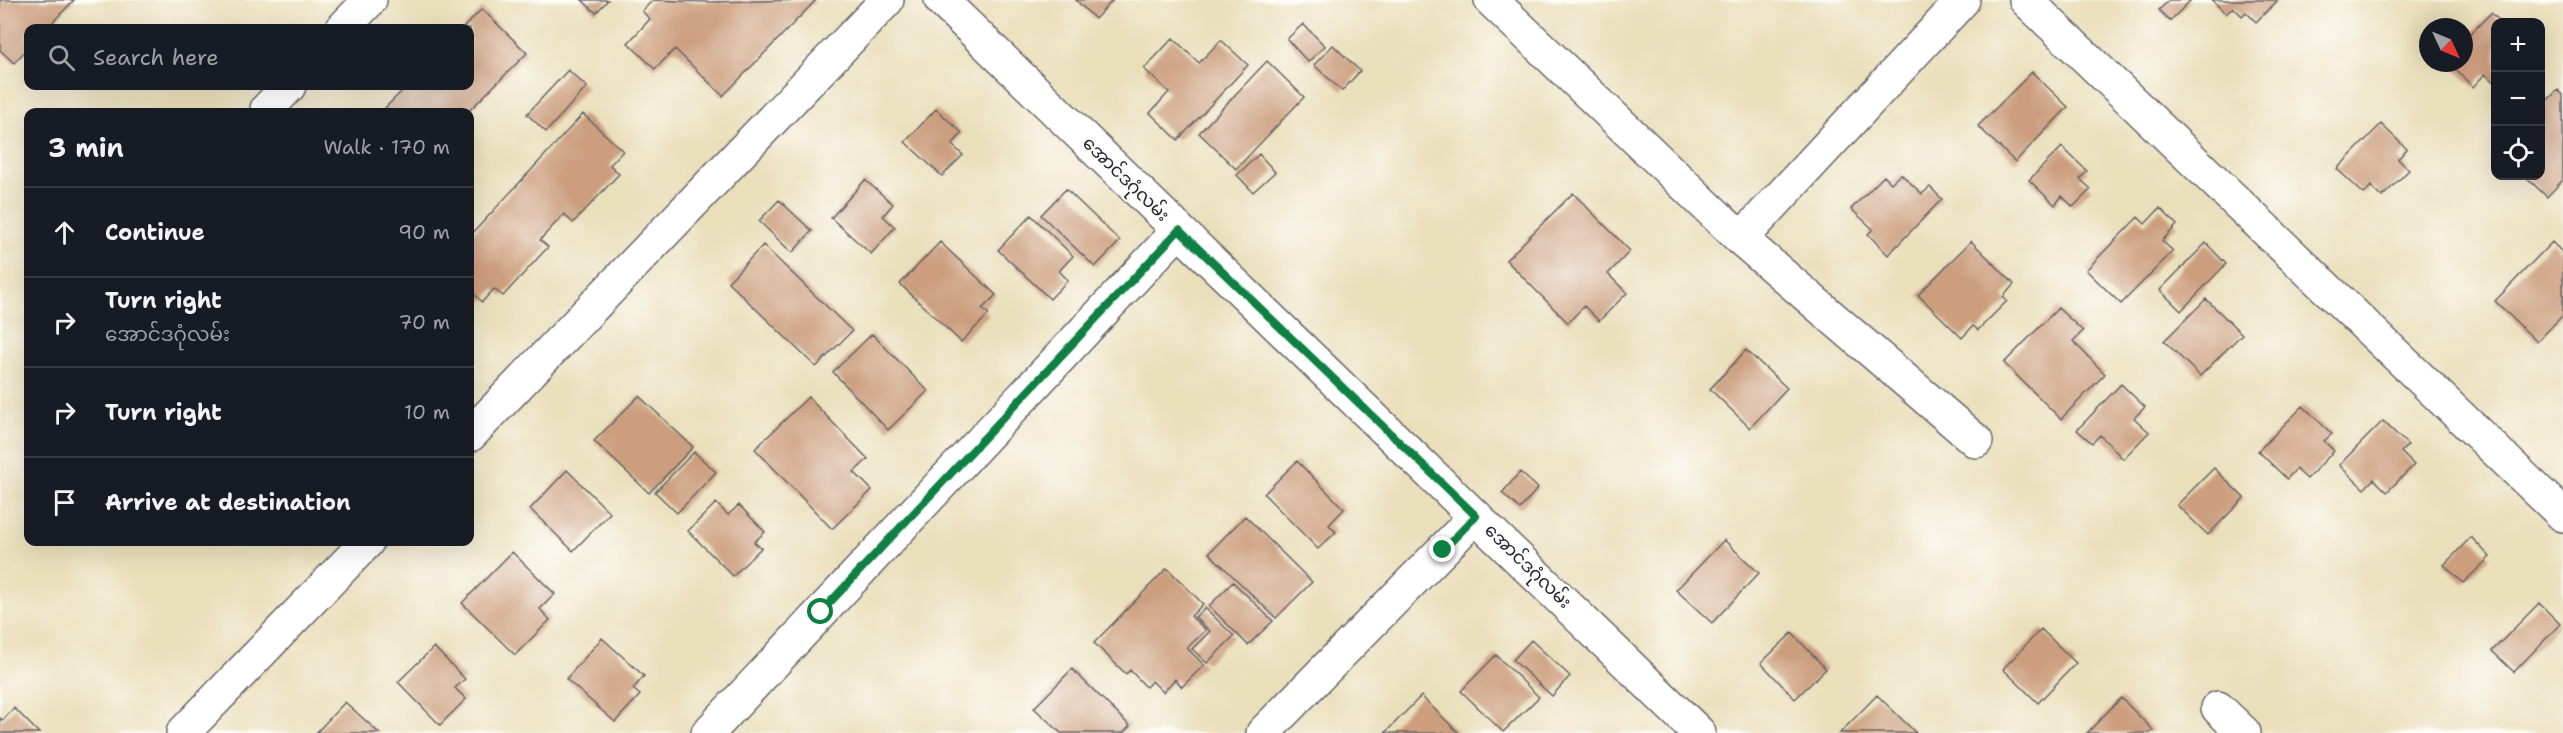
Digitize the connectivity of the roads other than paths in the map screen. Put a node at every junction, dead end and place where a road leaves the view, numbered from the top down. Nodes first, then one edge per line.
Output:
1 (370, 0) edge
2 (887, 0) edge
3 (941, 0) edge
4 (1491, 0) edge
5 (1964, 0) edge
6 (2026, 0) edge
7 (347, 24) edge
8 (1179, 230) junction
9 (1741, 239) junction
10 (474, 431) edge
11 (1976, 441) dead end
12 (1476, 516) junction
13 (2563, 516) edge
14 (363, 546) edge
15 (2218, 708) dead end
16 (183, 733) edge
17 (708, 733) edge
18 (1263, 733) edge
19 (1699, 733) edge
20 (2244, 733) edge

1 - 7 street
2 - 10 street
3 - 8 street, အောင်ဒဂုံလမ်း
4 - 9 street
5 - 9 street
6 - 13 street
8 - 12 street, အောင်ဒဂုံလမ်း
8 - 17 street
9 - 11 street
12 - 18 street
12 - 19 street, အောင်ဒဂုံလမ်း
14 - 16 street
15 - 20 street

